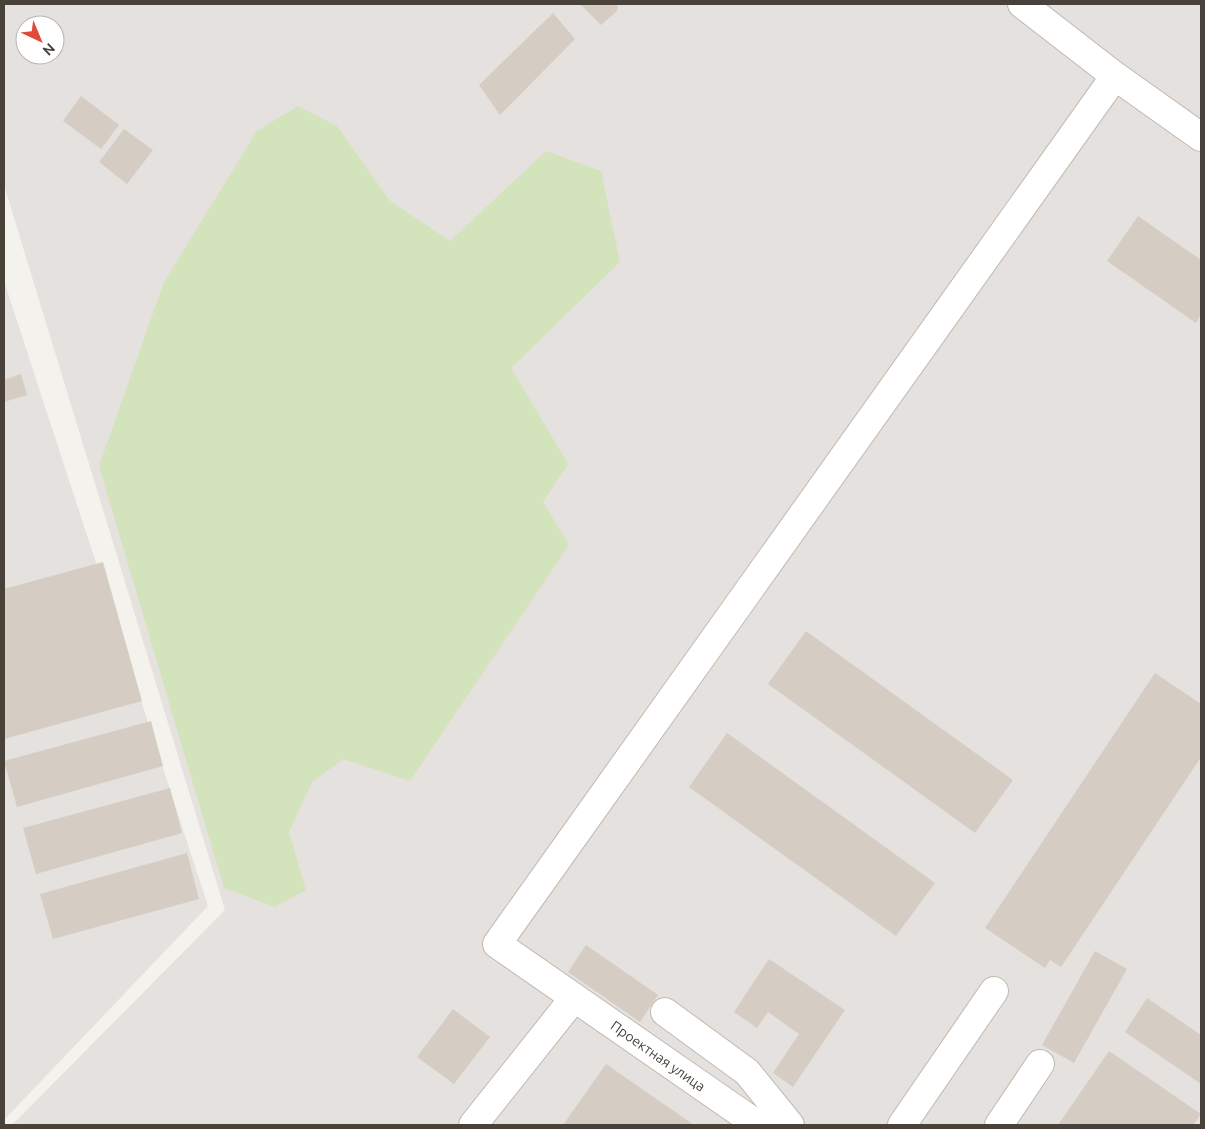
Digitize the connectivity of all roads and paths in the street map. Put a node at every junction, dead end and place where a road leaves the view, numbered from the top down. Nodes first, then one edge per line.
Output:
1 (1022, 4) edge
2 (1115, 76) junction
3 (1201, 137) edge
4 (994, 991) dead end
5 (566, 993) junction
6 (665, 1012) dead end
7 (1040, 1064) dead end
8 (473, 1125) edge
9 (758, 1125) edge
10 (790, 1125) edge
11 (902, 1125) edge
12 (999, 1125) edge

1 - 2 street
2 - 3 street
2 - 5 street, Проектная улица
4 - 11 street
5 - 8 street
5 - 9 street, Проектная улица
6 - 10 street
7 - 12 street

